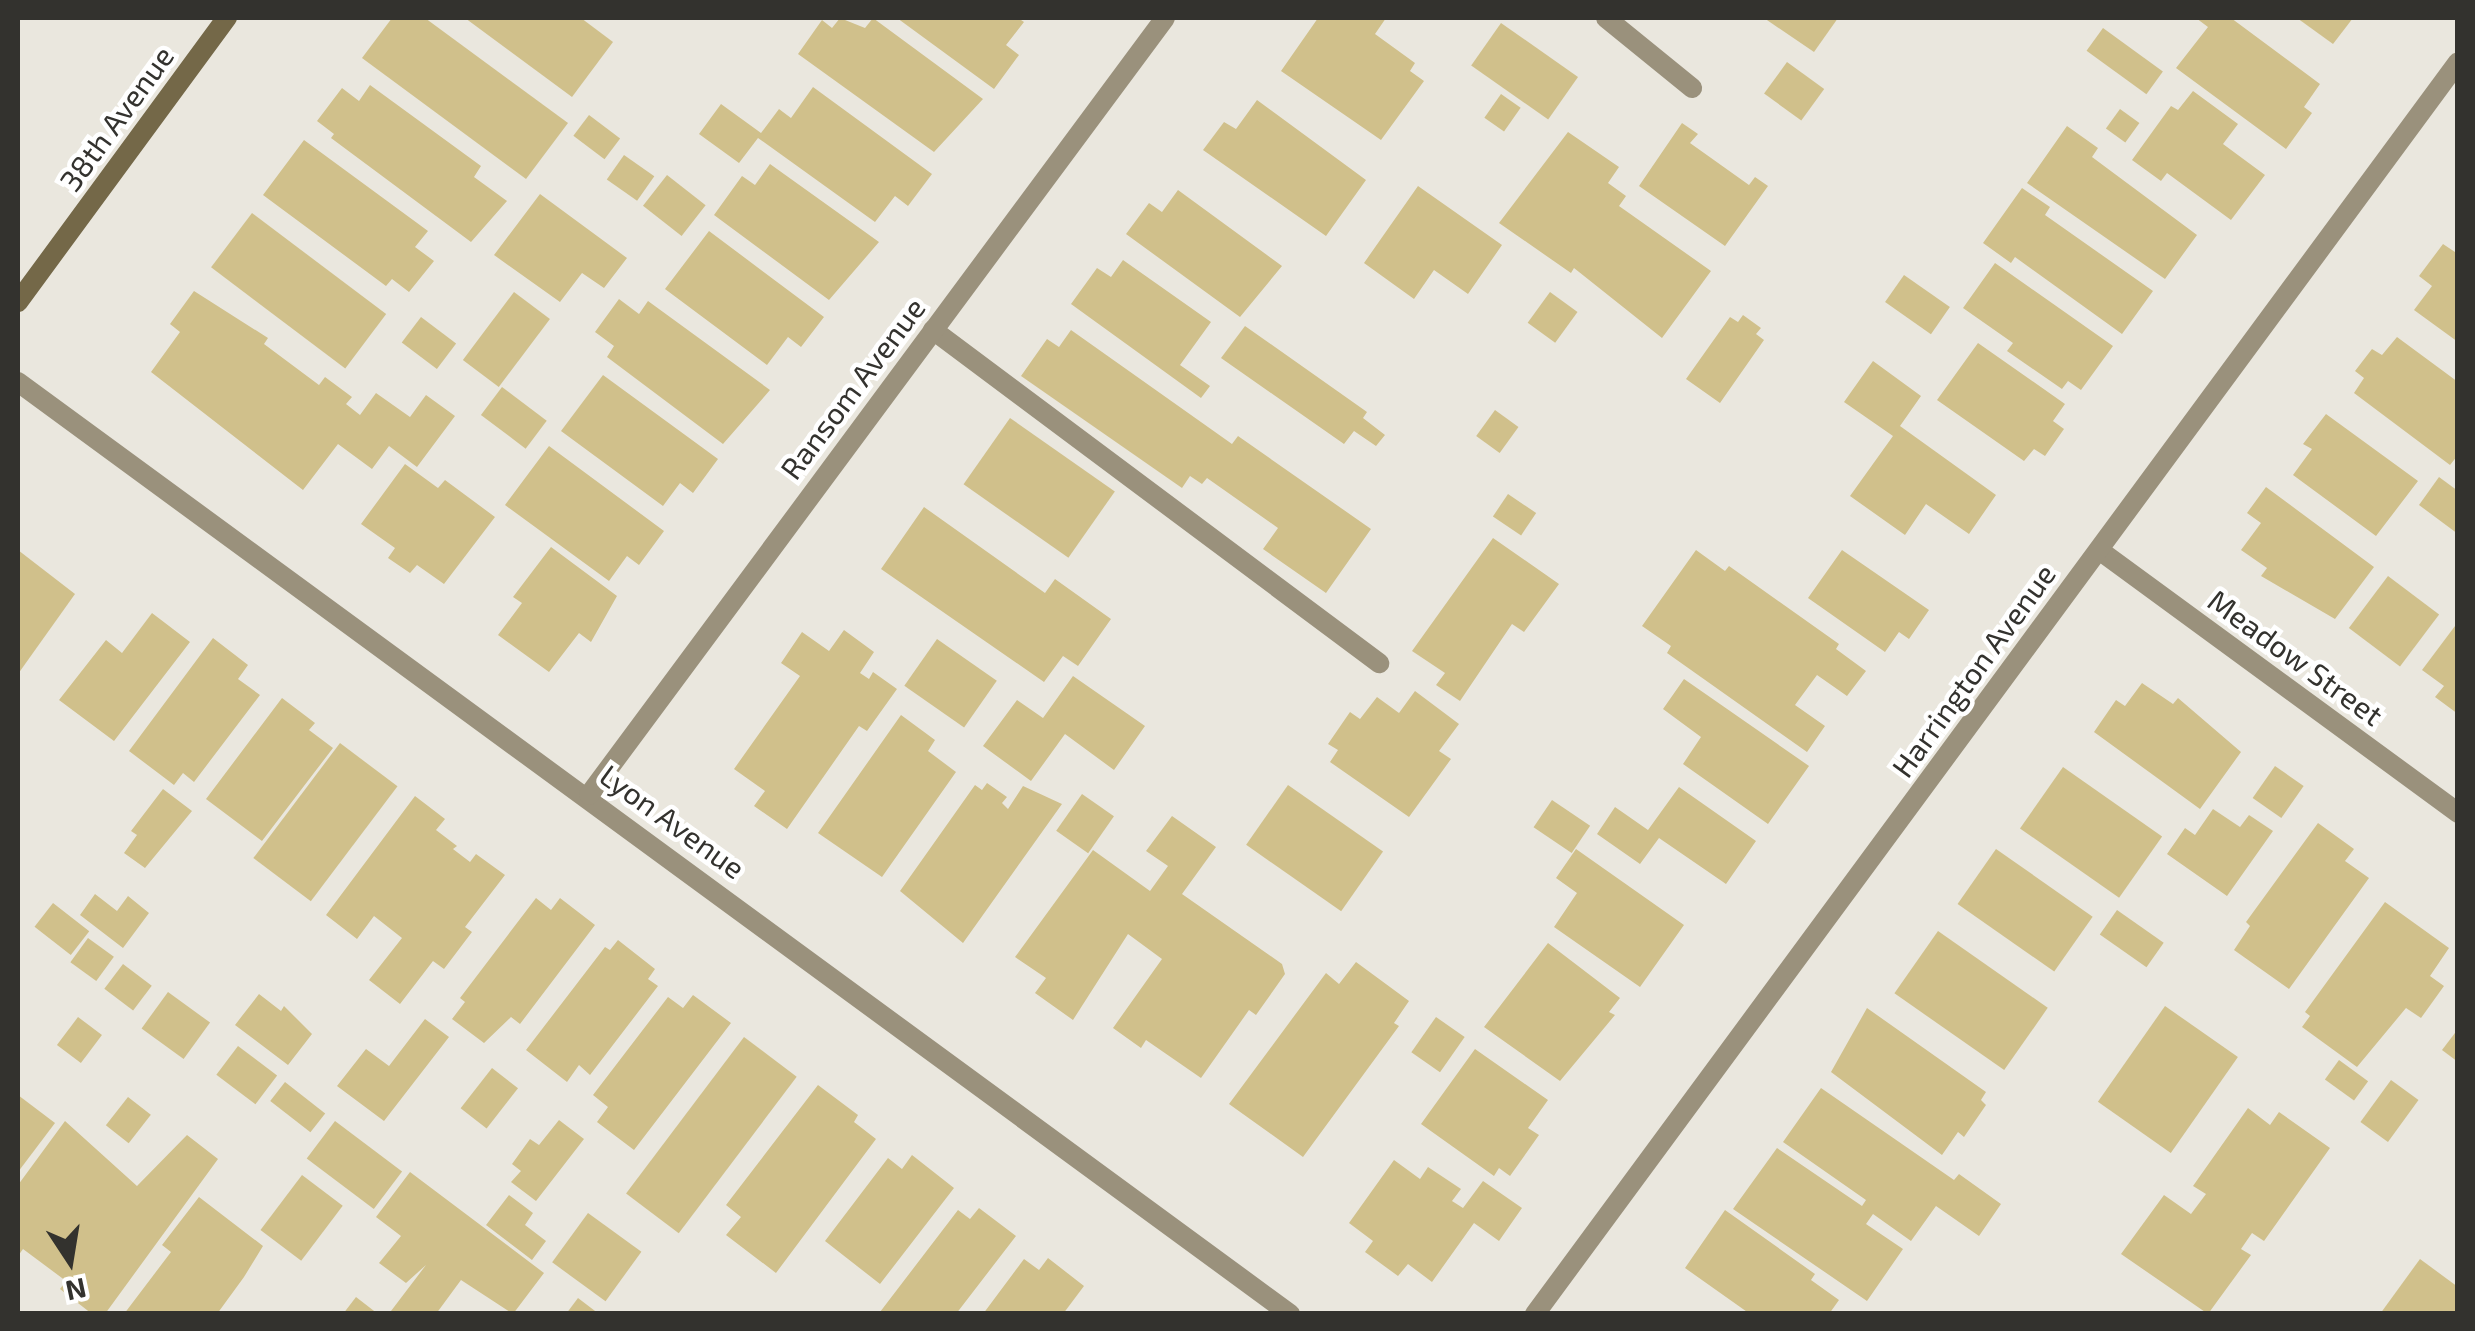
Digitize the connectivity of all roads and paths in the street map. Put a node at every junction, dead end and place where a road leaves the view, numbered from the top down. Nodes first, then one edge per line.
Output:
1 (226, 18) edge
2 (1165, 18) edge
3 (1606, 18) edge
4 (2458, 62) edge
5 (1692, 88) dead end
6 (18, 302) edge
7 (933, 330) junction
8 (18, 382) edge
9 (2099, 550) junction
10 (1379, 663) dead end
11 (589, 796) junction
12 (2458, 813) edge
13 (1290, 1314) edge
14 (1535, 1314) edge

1 - 6 street, 38th Avenue
2 - 7 street, Ransom Avenue
3 - 5 street
4 - 9 street, Harrington Avenue
7 - 10 street
7 - 11 street, Ransom Avenue
8 - 11 street, Lyon Avenue
9 - 12 street, Meadow Street
9 - 14 street, Harrington Avenue
11 - 13 street, Lyon Avenue

